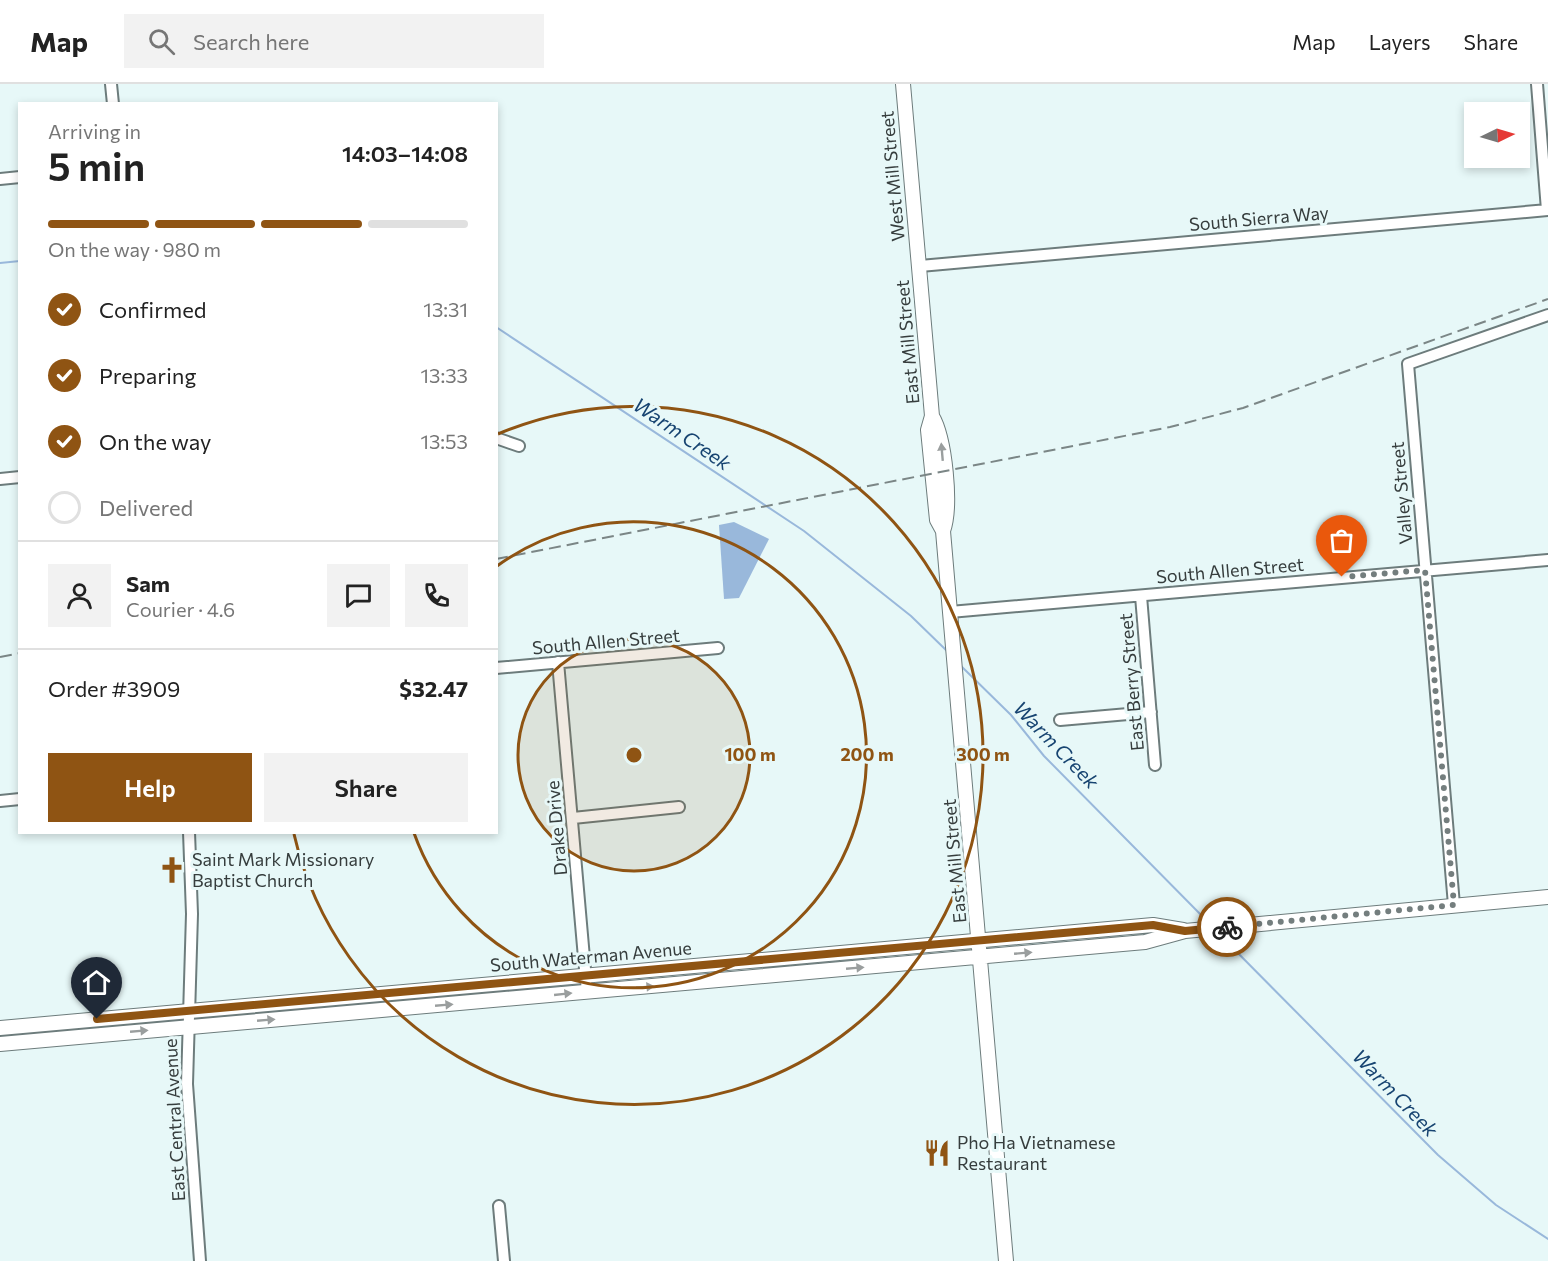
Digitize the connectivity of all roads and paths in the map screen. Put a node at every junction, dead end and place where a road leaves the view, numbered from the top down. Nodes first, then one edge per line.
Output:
1 (111, 84) edge
2 (903, 84) edge
3 (1537, 84) edge
4 (113, 102) edge
5 (18, 177) edge
6 (0, 179) edge
7 (1547, 210) edge
8 (920, 266) junction
9 (1548, 315) edge
10 (498, 439) edge
11 (519, 446) dead end
12 (18, 477) edge
13 (0, 479) edge
14 (1548, 560) edge
15 (1425, 570) junction
16 (1141, 596) junction
17 (951, 612) junction
18 (717, 648) dead end
19 (558, 662) junction
20 (498, 668) edge
21 (1151, 712) junction
22 (1059, 720) dead end
23 (1155, 765) dead end
24 (18, 799) edge
25 (0, 801) edge
26 (679, 807) dead end
27 (573, 818) junction
28 (189, 834) edge
29 (1548, 897) edge
30 (1454, 905) junction
31 (1153, 925) junction
32 (1185, 931) junction
33 (980, 942) junction
34 (1066, 949) junction
35 (981, 957) junction
36 (585, 975) junction
37 (408, 991) junction
38 (587, 992) junction
39 (188, 1011) junction
40 (344, 1013) junction
41 (187, 1027) junction
42 (0, 1028) edge
43 (0, 1044) edge
44 (499, 1206) dead end
45 (200, 1261) edge
46 (504, 1261) edge
47 (1006, 1261) edge

1 - 4 street
2 - 8 main road, West Mill Street
3 - 7 street
5 - 6 street
7 - 8 street, South Sierra Way
8 - 17 main road, East Mill Street
9 - 15 street, Valley Street
10 - 11 street
12 - 13 street
14 - 15 street, South Allen Street
15 - 16 street, South Allen Street
15 - 30 street, Valley Street
16 - 17 street, South Allen Street
16 - 21 street, East Berry Street
17 - 33 main road, East Mill Street
18 - 19 street, South Allen Street
19 - 20 street, South Allen Street
19 - 27 street, Drake Drive
21 - 22 street
21 - 23 street, East Berry Street
24 - 25 street
26 - 27 street
27 - 36 street, Drake Drive
28 - 39 street, East Central Avenue
29 - 30 main road, South Waterman Avenue
30 - 32 main road, South Waterman Avenue
31 - 32 main road, South Waterman Avenue
31 - 33 main road, South Waterman Avenue
31 - 34 main road
32 - 34 main road, South Waterman Avenue
33 - 35 main road, East Mill Street
33 - 36 main road, South Waterman Avenue
35 -> 34 main road, South Waterman Avenue
38 -> 35 main road, South Waterman Avenue
35 - 47 main road, East Mill Street
36 - 37 main road, South Waterman Avenue
36 - 38 street, Drake Drive
37 - 39 main road, South Waterman Avenue
37 - 40 main road
40 -> 38 main road, South Waterman Avenue
39 - 41 street, East Central Avenue
39 - 42 main road, South Waterman Avenue
41 -> 40 main road, South Waterman Avenue
43 -> 41 main road, South Waterman Avenue
41 - 45 street, East Central Avenue
44 - 46 street

